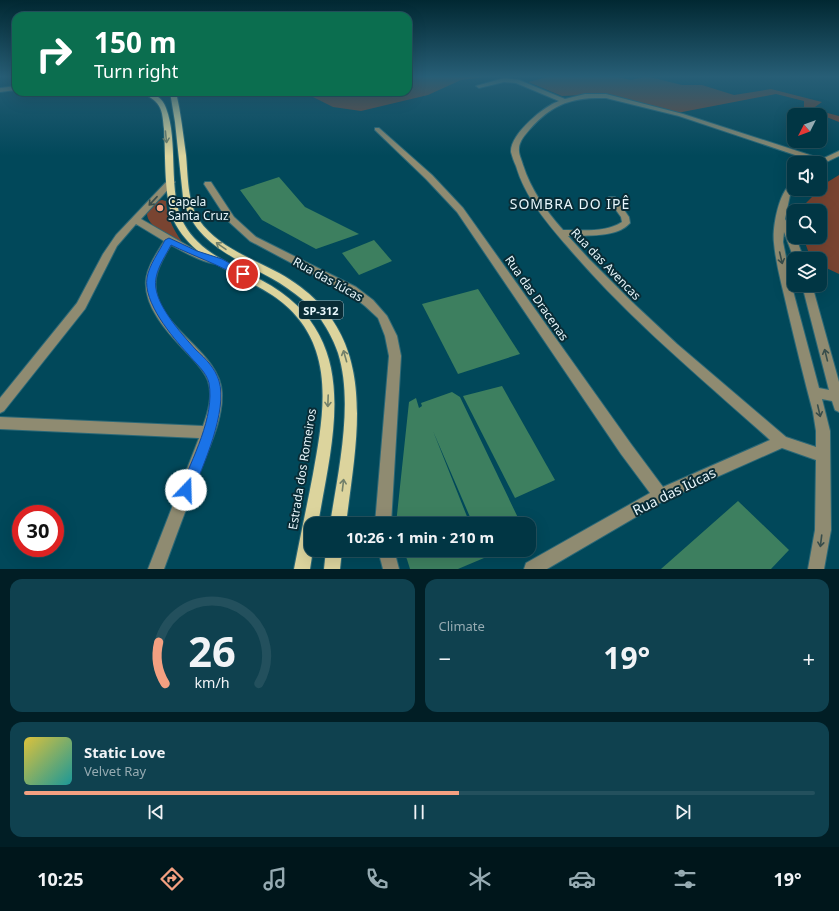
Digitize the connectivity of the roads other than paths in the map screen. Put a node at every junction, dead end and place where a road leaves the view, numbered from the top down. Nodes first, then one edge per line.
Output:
1 (161, 104) edge
2 (175, 104) edge
3 (558, 104) edge
4 (636, 104) edge
5 (377, 129) dead end
6 (839, 153) edge
7 (803, 156) edge
8 (827, 159) edge
9 (171, 182) junction
10 (208, 184) dead end
11 (787, 194) edge
12 (612, 199) dead end
13 (781, 219) junction
14 (136, 220) junction
15 (560, 233) junction
16 (169, 240) junction
17 (796, 252) edge
18 (219, 262) junction
19 (809, 292) edge
20 (814, 392) junction
21 (838, 402) edge
22 (0, 407) edge
23 (0, 423) edge
24 (208, 432) junction
25 (782, 442) junction
26 (822, 455) junction
27 (660, 495) junction
28 (339, 517) edge
29 (384, 517) edge
30 (333, 557) edge
31 (388, 557) edge
32 (156, 569) edge
33 (302, 569) edge
34 (332, 569) edge
35 (391, 569) edge
36 (532, 569) edge
37 (816, 569) edge

1 -> 9 main road, Estrada dos Romeiros / SP-312
28 -> 2 main road, SP-312
3 - 15 street, Rua das Avencas
4 - 7 street, Rua das Avencas
5 - 27 street, Rua das Dracenas
6 - 8 street
9 -> 14 street
9 - 18 main road, Estrada dos Romeiros / SP-312
10 - 29 street, Rua das Iúcas
11 - 13 street
12 - 15 street
13 - 17 street
13 -> 20 street
14 - 16 street
14 - 22 street
15 - 25 street, Rua das Avencas
16 - 18 street
16 - 24 street
18 -> 33 main road, Estrada dos Romeiros / SP-312
21 -> 19 street
20 - 21 street
20 -> 26 street
23 - 24 street
24 - 32 street
25 - 26 street
25 - 27 street, Rua das Iúcas
26 -> 37 street
27 - 36 street, Rua das Iúcas
30 - 34 main road
31 - 35 street

